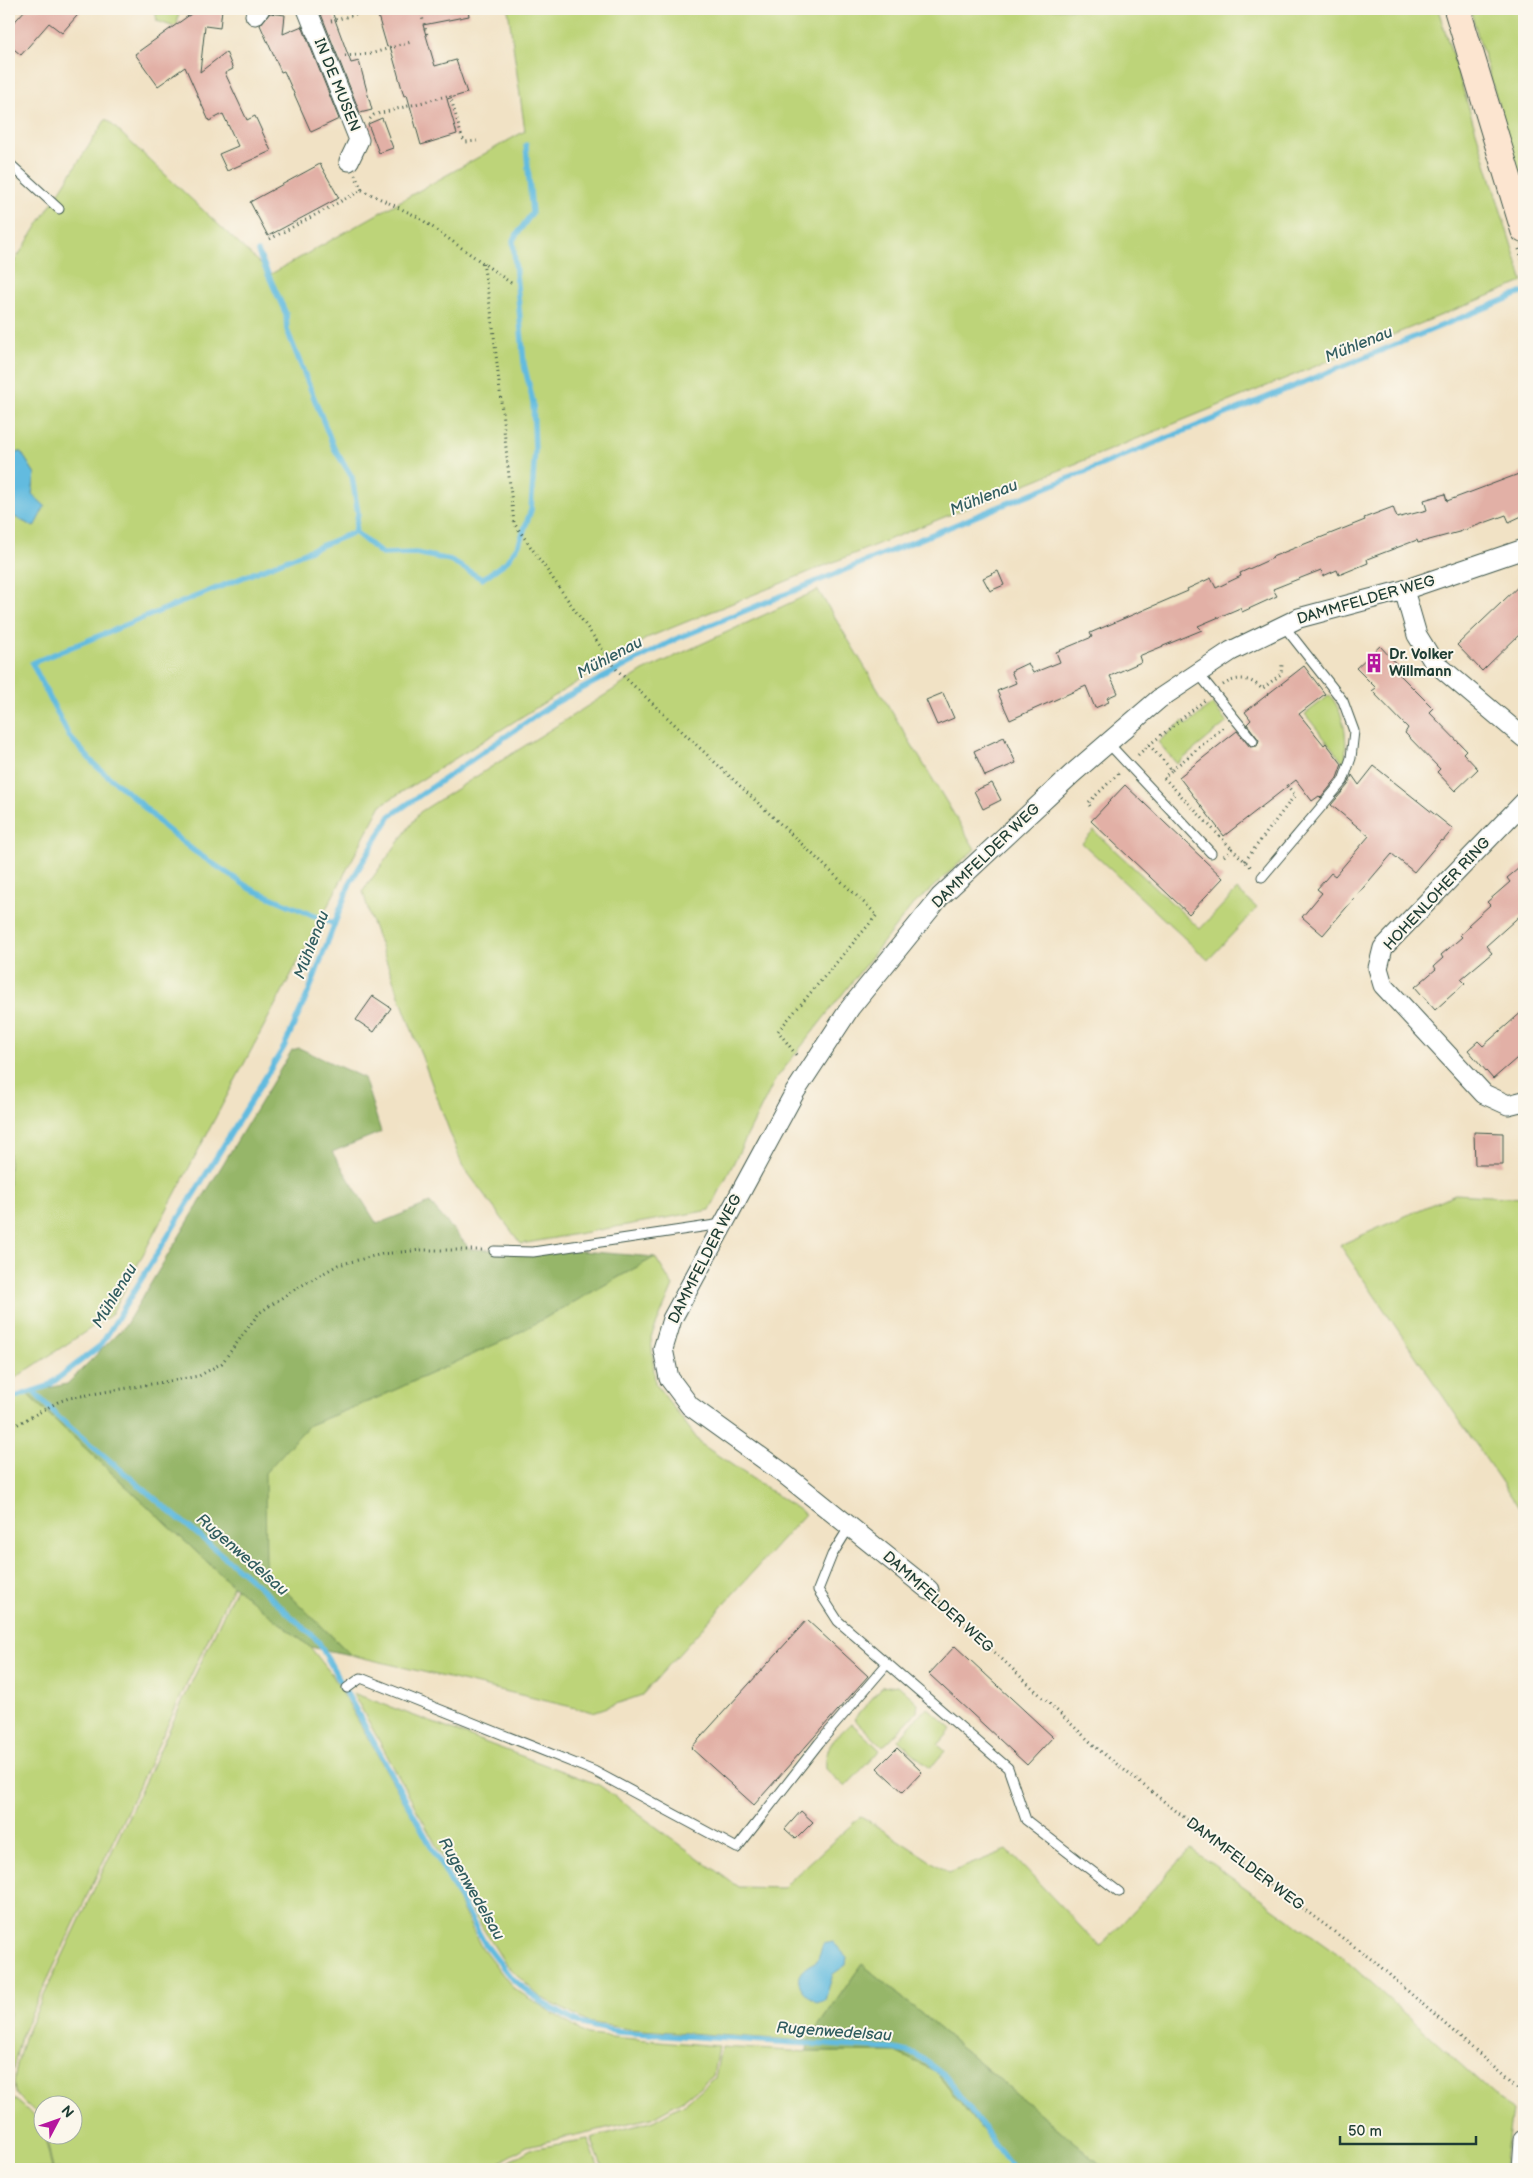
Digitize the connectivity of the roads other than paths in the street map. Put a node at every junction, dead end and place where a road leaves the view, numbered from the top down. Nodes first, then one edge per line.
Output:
1 (307, 9) edge
2 (1457, 9) edge
3 (349, 161) road end
4 (9, 164) edge
5 (59, 209) dead end
6 (1524, 230) edge
7 (1524, 549) edge
8 (1404, 590) junction
9 (1284, 626) junction
10 (1198, 673) junction
11 (1524, 738) edge
12 (1252, 741) dead end
13 (1109, 744) junction
14 (1524, 802) edge
15 (1211, 853) road end
16 (1262, 877) road end
17 (1524, 1101) edge
18 (722, 1224) junction
19 (494, 1250) road end
20 (850, 1526) junction
21 (929, 1590) road end
22 (887, 1664) junction
23 (348, 1688) dead end
24 (1119, 1892) dead end
25 (1524, 2140) edge
26 (1522, 2169) edge

1 - 3 street, IN DE MUSEN
2 - 6 main road
4 - 5 lane
7 - 8 street, DAMMFELDER WEG
8 - 9 street, DAMMFELDER WEG
8 - 11 street
9 - 10 street, DAMMFELDER WEG
9 - 16 lane
10 - 12 lane
10 - 13 street, DAMMFELDER WEG
13 - 15 lane
13 - 18 street, DAMMFELDER WEG
14 - 17 street, HOHENLOHER RING
18 - 19 lane
18 - 20 street, DAMMFELDER WEG
20 - 21 street, DAMMFELDER WEG
20 - 22 lane
22 - 23 lane
22 - 24 lane
25 - 26 street

